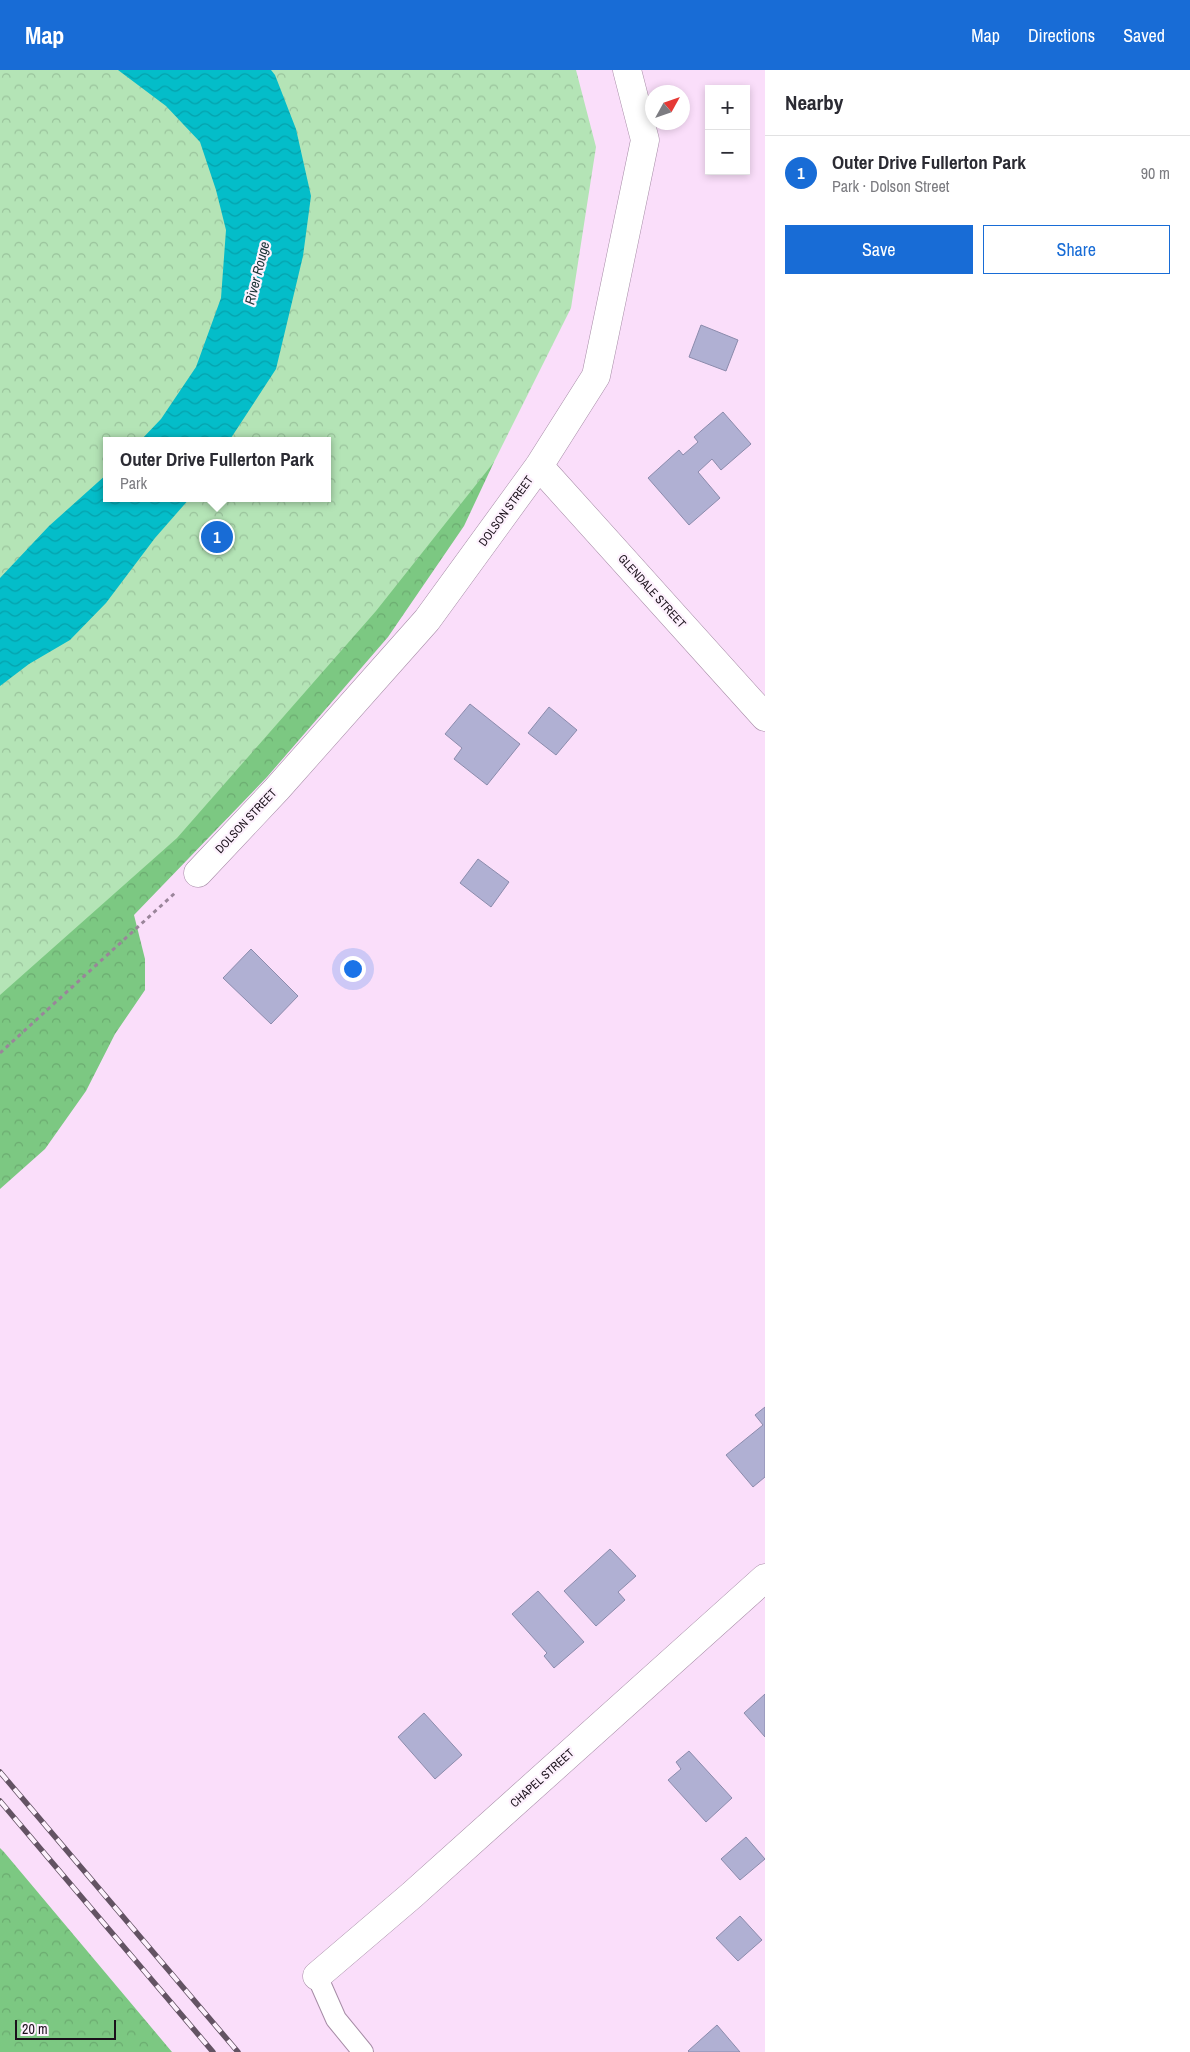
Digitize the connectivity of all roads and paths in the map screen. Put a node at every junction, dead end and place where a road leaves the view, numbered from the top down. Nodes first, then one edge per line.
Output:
1 (627, 70) edge
2 (539, 466) junction
3 (765, 717) edge
4 (198, 873) joint
5 (0, 1053) edge
6 (765, 1578) edge
7 (317, 1976) joint
8 (364, 2052) edge

1 - 2 street, DOLSON STREET
2 - 3 street, GLENDALE STREET
2 - 4 street, DOLSON STREET
4 - 5 path
6 - 7 street, CHAPEL STREET
7 - 8 lane

